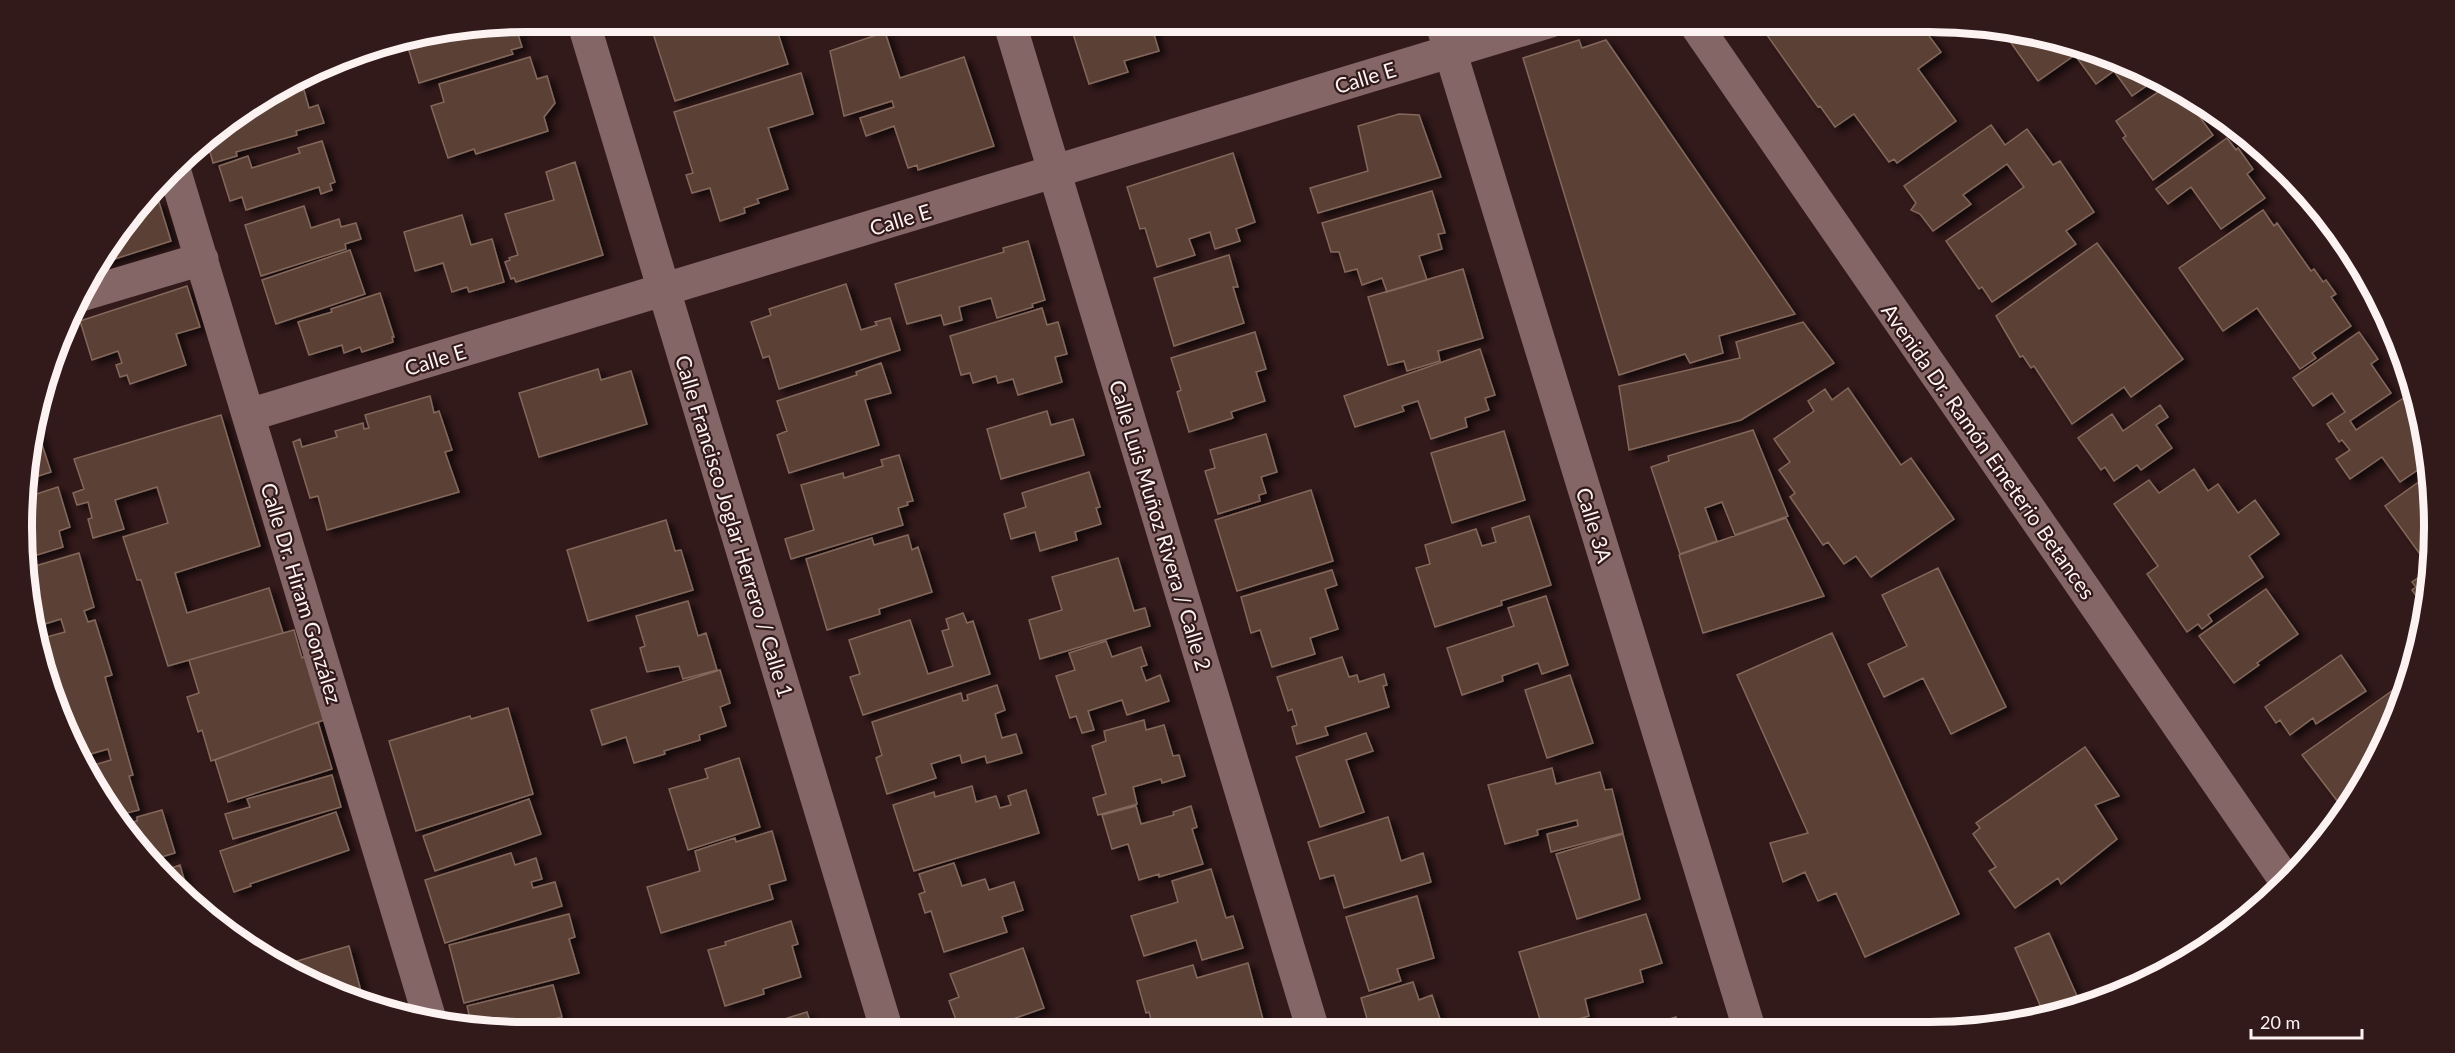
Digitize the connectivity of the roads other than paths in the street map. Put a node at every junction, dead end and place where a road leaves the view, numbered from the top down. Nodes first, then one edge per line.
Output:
1 (586, 32) edge
2 (1012, 32) edge
3 (1473, 32) edge
4 (1702, 32) edge
5 (1445, 36) edge
6 (1054, 172) junction
7 (176, 176) edge
8 (201, 259) junction
9 (664, 290) junction
10 (91, 292) edge
11 (249, 415) junction
12 (2281, 875) edge
13 (428, 1011) edge
14 (884, 1022) edge
15 (1312, 1022) edge
16 (1747, 1022) edge

1 - 9 street, Calle Francisco Joglar Herrero / Calle 1
2 - 6 street, Calle Luis Muñoz Rivera / Calle 2
3 - 5 street, Calle E
4 - 12 street, Avenida Dr. Ramón Emeterio Betances
5 - 6 street, Calle E
5 - 16 street, Calle 3A
6 - 9 street, Calle E
6 - 15 street, Calle Luis Muñoz Rivera / Calle 2
7 - 8 street, Calle Dr. Hiram González
8 - 10 street
8 - 11 street, Calle Dr. Hiram González
9 - 11 street, Calle E
9 - 14 street, Calle Francisco Joglar Herrero / Calle 1
11 - 13 street, Calle Dr. Hiram González

